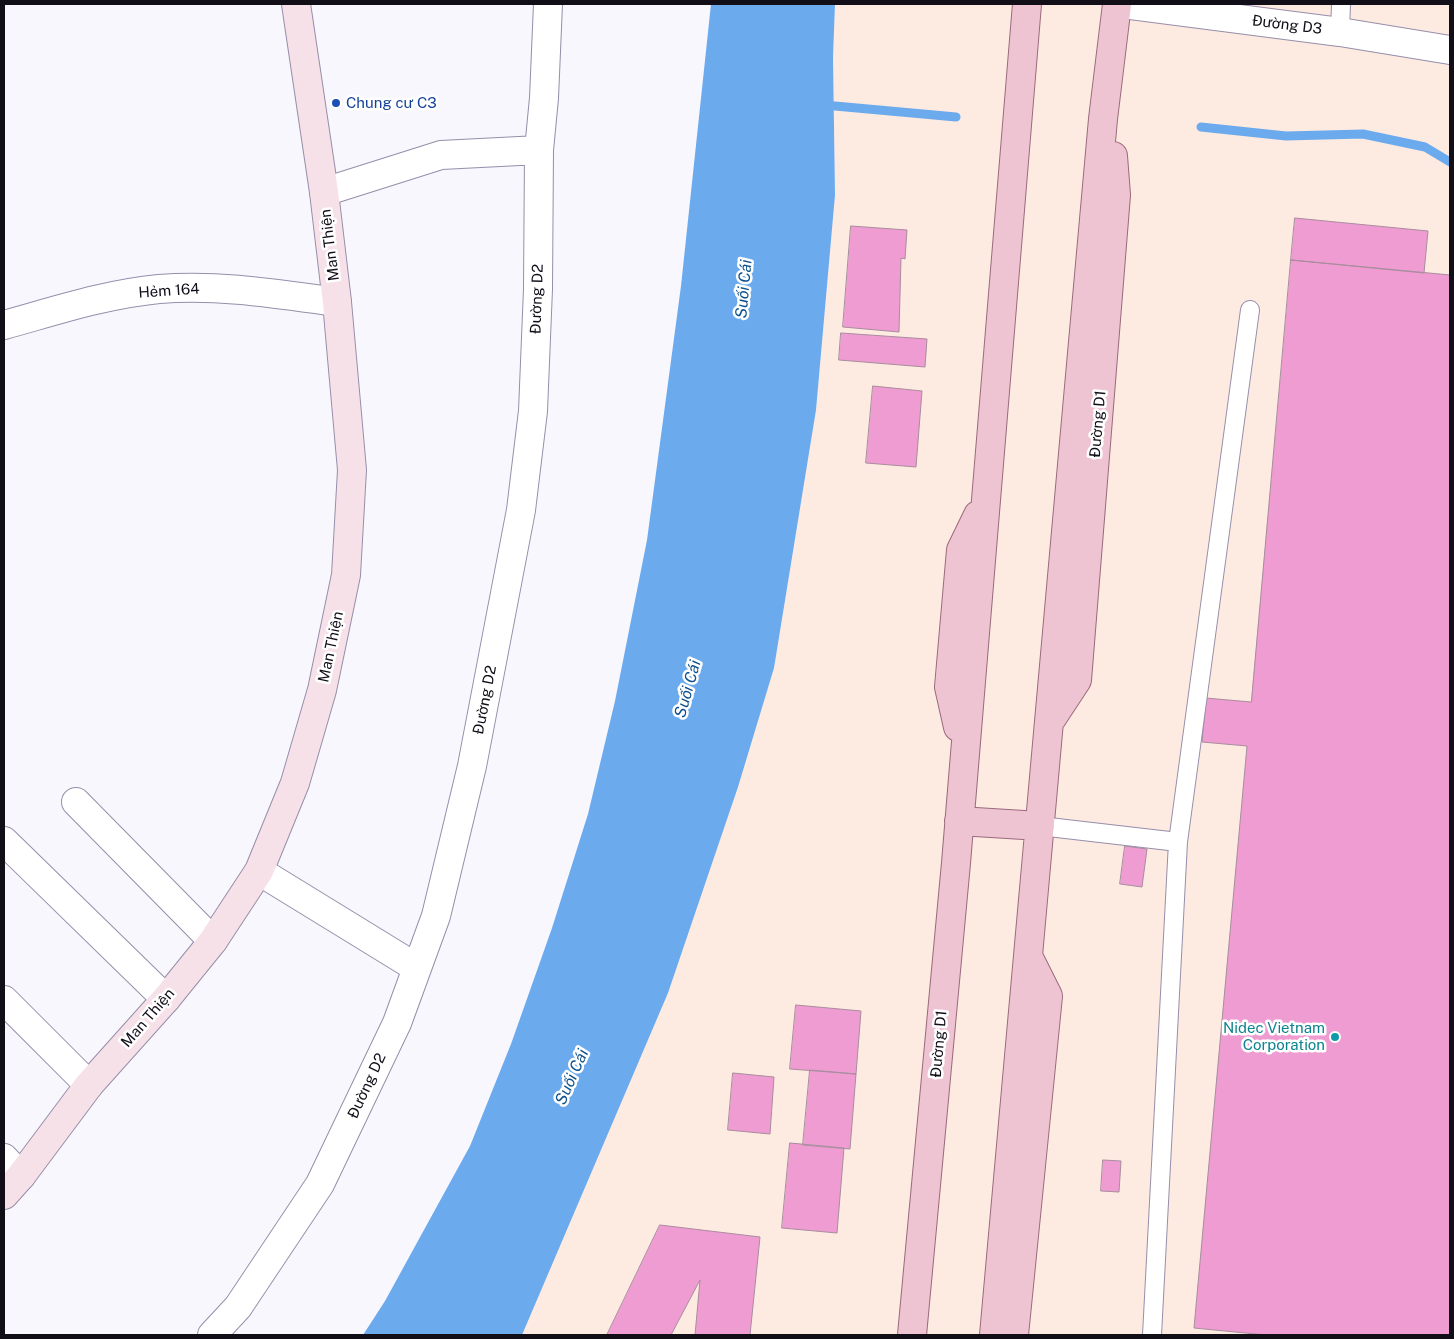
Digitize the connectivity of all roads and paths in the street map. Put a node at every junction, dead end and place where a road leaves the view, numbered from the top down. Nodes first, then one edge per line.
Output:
1 (296, 4) edge
2 (548, 4) edge
3 (1027, 4) edge
4 (1117, 4) edge
5 (1124, 4) edge
6 (1341, 4) edge
7 (1340, 32) junction
8 (1450, 50) edge
9 (539, 150) junction
10 (324, 192) junction
11 (337, 302) junction
12 (1250, 310) dead end
13 (4, 325) edge
14 (76, 802) dead end
15 (959, 821) junction
16 (1040, 826) junction
17 (4, 841) edge
18 (1178, 842) junction
19 (259, 871) junction
20 (213, 941) junction
21 (1028, 956) junction
22 (418, 968) junction
23 (166, 999) junction
24 (4, 1000) edge
25 (89, 1085) junction
26 (10, 1176) edge
27 (212, 1335) edge
28 (912, 1335) edge
29 (994, 1335) edge
30 (1014, 1335) edge
31 (1152, 1335) edge

1 - 10 street, Man Thiện
2 - 9 street, Đường D2
3 - 15 main road, Đường D1
4 - 16 main road, Đường D1
5 - 7 street, Đường D3
6 - 7 lane
7 - 8 street, Đường D3
9 - 10 street
9 - 22 street, Đường D2
10 - 11 street, Man Thiện
11 - 13 street, Hẻm 164
11 - 19 street, Man Thiện
12 - 18 lane
14 - 20 street
15 - 16 main road
15 - 28 main road, Đường D1
16 - 18 lane
16 - 21 main road, Đường D1
17 - 23 street
18 - 31 lane
19 - 20 street, Man Thiện
19 - 22 street
20 - 23 street, Man Thiện
21 - 29 main road, Đường D1
21 - 30 main road
22 - 27 street, Đường D2
23 - 25 street, Man Thiện
24 - 25 street
25 - 26 street, Man Thiện

